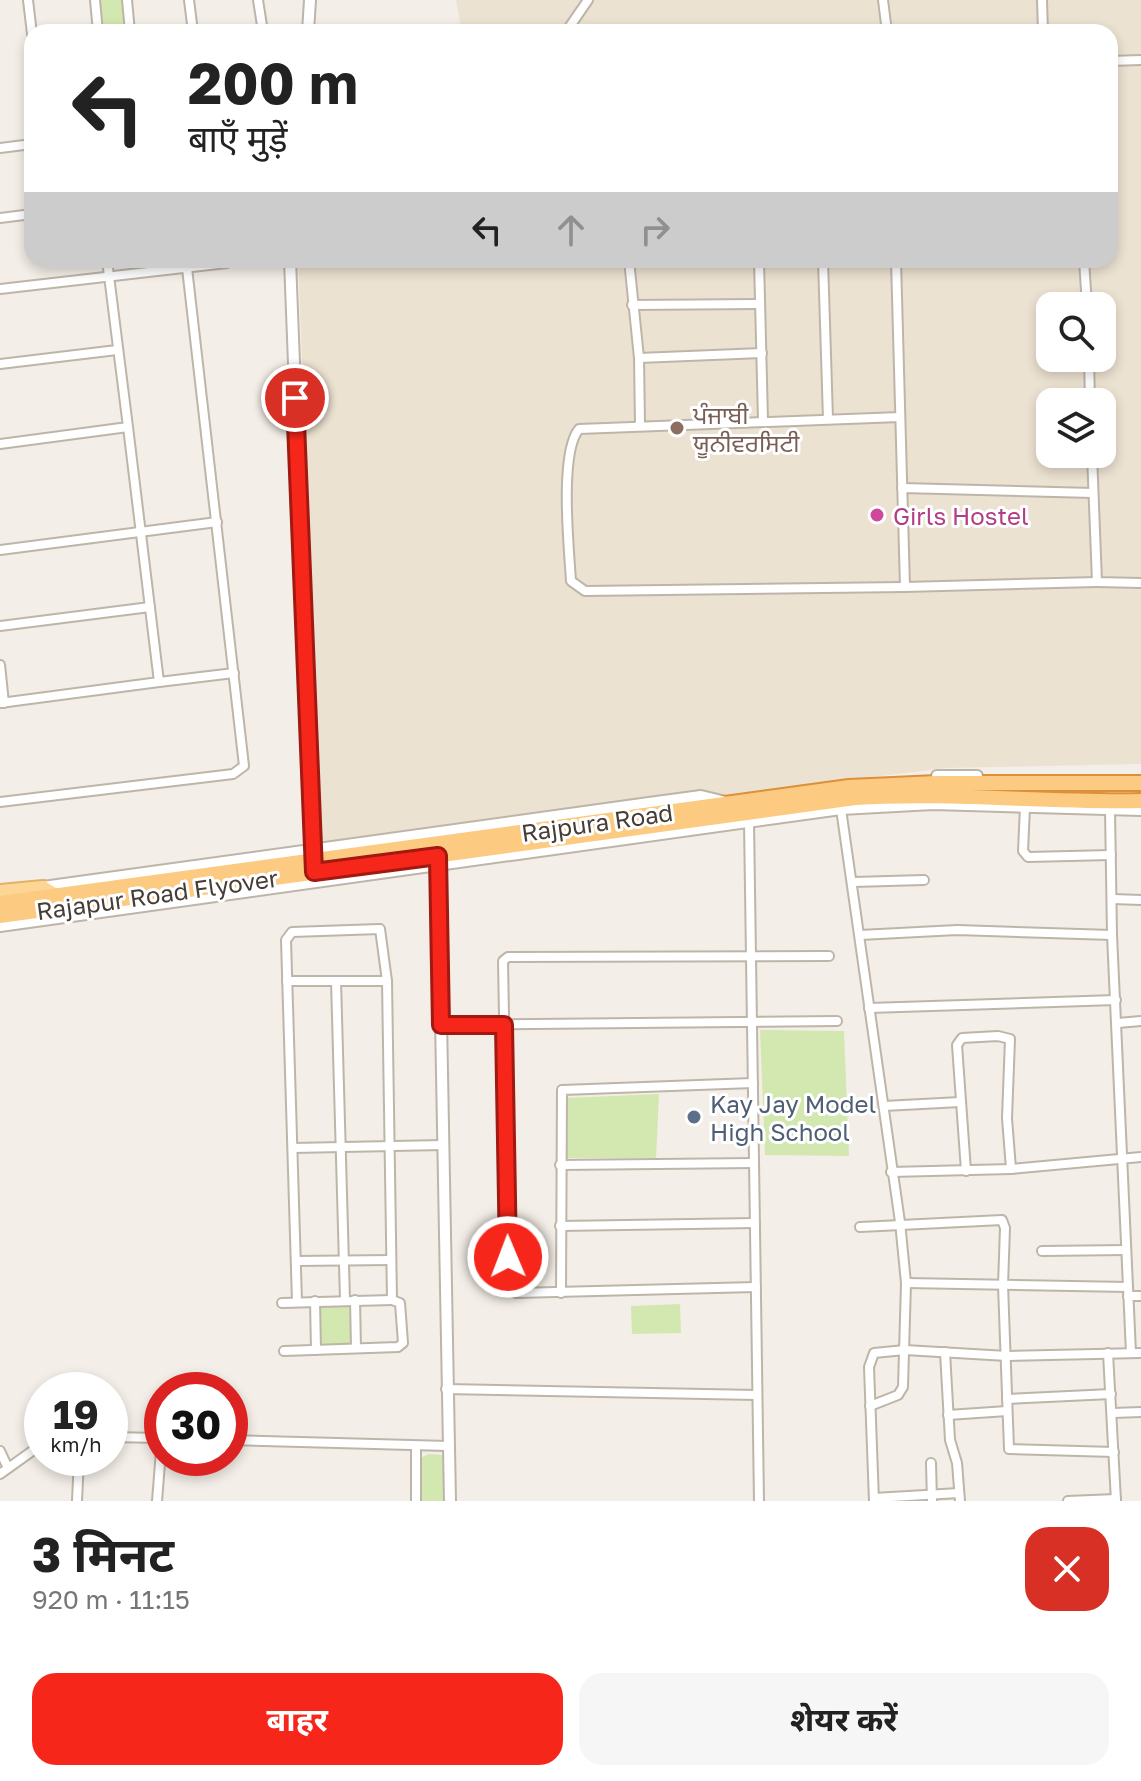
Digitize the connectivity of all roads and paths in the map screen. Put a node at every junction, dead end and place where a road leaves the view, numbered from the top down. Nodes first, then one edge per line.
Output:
1 (28, 0) edge
2 (95, 0) edge
3 (127, 0) edge
4 (189, 0) edge
5 (258, 0) edge
6 (310, 0) edge
7 (317, 0) edge
8 (588, 0) edge
9 (883, 0) edge
10 (1042, 0) edge
11 (31, 24) edge
12 (97, 24) edge
13 (129, 24) edge
14 (192, 24) edge
15 (262, 24) edge
16 (308, 24) edge
17 (316, 24) edge
18 (572, 24) edge
19 (886, 24) edge
20 (1043, 24) edge
21 (1141, 60) edge
22 (1118, 61) edge
23 (24, 145) edge
24 (0, 148) edge
25 (24, 215) edge
26 (0, 218) edge
27 (108, 268) edge
28 (187, 268) joint
29 (290, 268) edge
30 (630, 268) edge
31 (759, 268) edge
32 (823, 268) edge
33 (896, 268) edge
34 (1085, 268) edge
35 (109, 276) junction
36 (0, 289) edge
37 (1086, 292) edge
38 (758, 304) junction
39 (632, 305) junction
40 (117, 350) junction
41 (762, 353) junction
42 (639, 358) junction
43 (0, 364) edge
44 (900, 417) junction
45 (828, 419) junction
46 (763, 421) junction
47 (640, 425) junction
48 (128, 427) junction
49 (0, 444) edge
50 (1092, 468) edge
51 (902, 488) junction
52 (1093, 493) junction
53 (217, 522) junction
54 (141, 532) junction
55 (0, 550) edge
56 (1097, 582) junction
57 (1141, 583) edge
58 (905, 587) junction
59 (150, 607) junction
60 (0, 626) edge
61 (0, 665) edge
62 (234, 673) junction
63 (159, 682) junction
64 (2, 703) edge
65 (1141, 780) edge
66 (947, 799) junction
67 (1141, 801) edge
68 (0, 802) edge
69 (732, 804) junction
70 (1025, 807) junction
71 (841, 809) junction
72 (1110, 810) junction
73 (1141, 810) edge
74 (749, 821) junction
75 (438, 854) junction
76 (1111, 855) junction
77 (313, 860) junction
78 (924, 880) dead end
79 (853, 882) junction
80 (0, 891) edge
81 (50, 891) junction
82 (1113, 899) junction
83 (1141, 900) edge
84 (0, 903) edge
85 (0, 916) edge
86 (0, 926) edge
87 (860, 935) junction
88 (1112, 935) junction
89 (829, 956) dead end
90 (752, 957) junction
91 (287, 981) junction
92 (336, 981) junction
93 (387, 981) junction
94 (1116, 1000) junction
95 (869, 1008) junction
96 (837, 1021) dead end
97 (1141, 1021) edge
98 (753, 1023) junction
99 (1118, 1023) junction
100 (441, 1025) junction
101 (504, 1025) junction
102 (753, 1083) junction
103 (960, 1102) junction
104 (884, 1106) junction
105 (389, 1145) junction
106 (443, 1145) junction
107 (342, 1147) junction
108 (293, 1148) junction
109 (1122, 1157) junction
110 (1141, 1157) edge
111 (754, 1163) junction
112 (560, 1165) junction
113 (1011, 1169) junction
114 (966, 1171) junction
115 (891, 1172) junction
116 (900, 1222) junction
117 (755, 1223) junction
118 (560, 1226) junction
119 (860, 1227) dead end
120 (1126, 1250) junction
121 (1042, 1251) dead end
122 (344, 1260) junction
123 (391, 1260) junction
124 (296, 1261) junction
125 (906, 1283) junction
126 (1003, 1285) junction
127 (756, 1287) junction
128 (1128, 1292) junction
129 (561, 1293) junction
130 (1141, 1296) edge
131 (350, 1300) junction
132 (392, 1300) junction
133 (315, 1301) junction
134 (297, 1302) junction
135 (282, 1303) dead end
136 (356, 1348) junction
137 (316, 1350) junction
138 (905, 1350) junction
139 (284, 1351) dead end
140 (945, 1352) junction
141 (1108, 1353) junction
142 (1136, 1353) edge
143 (1007, 1356) junction
144 (446, 1389) junction
145 (1111, 1394) junction
146 (757, 1395) junction
147 (1007, 1399) junction
148 (870, 1406) junction
149 (1007, 1411) junction
150 (1141, 1412) edge
151 (1113, 1413) junction
152 (948, 1415) junction
153 (248, 1441) edge
154 (416, 1446) junction
155 (448, 1446) junction
156 (0, 1451) edge
157 (1114, 1452) junction
158 (24, 1457) edge
159 (931, 1463) dead end
160 (4, 1471) edge
161 (78, 1476) edge
162 (159, 1476) edge
163 (932, 1497) edge
164 (959, 1497) edge
165 (874, 1500) edge
166 (1116, 1500) edge
167 (77, 1501) edge
168 (157, 1501) edge
169 (416, 1501) edge
170 (450, 1501) edge
171 (759, 1501) edge
172 (1068, 1501) edge

1 - 11 street
2 - 12 street
3 - 13 street
4 - 14 street
5 - 15 street
6 - 16 street
7 - 17 street
8 - 18 street
9 - 19 street
10 - 20 street
21 - 22 street
23 - 24 street
25 - 26 street
27 - 35 street
28 - 35 street
28 - 53 street
29 - 77 street
30 - 39 street
31 - 38 street
32 - 45 street
33 - 44 street
34 - 37 street
35 - 36 street
35 - 40 street
38 - 39 street
38 - 41 street
39 - 42 street
40 - 43 street
40 - 48 street
41 - 42 street
41 - 46 street
42 - 47 street
44 - 45 street
44 - 51 street
45 - 46 street
46 - 47 street
47 - 58 street
48 - 49 street
48 - 54 street
50 - 52 street
51 - 52 street
51 - 58 street
52 - 56 street
53 - 54 street
53 - 62 street
54 - 55 street
54 - 59 street
56 - 57 street
56 - 58 street
59 - 60 street
59 - 63 street
61 - 64 street
62 - 63 street
62 - 68 street
63 - 64 street
65 - 69 highway, Rajpura Road
66 - 67 highway, Rajpura Road
66 - 70 street
66 - 71 street
66 - 75 highway, Rajpura Road
69 - 75 highway, Rajpura Road
69 - 77 street
70 - 72 street
70 - 76 street
71 - 74 street
71 - 79 street
72 - 73 street
72 - 76 street
74 - 75 street
74 - 90 street
75 - 77 highway, Rajpura Road
75 - 86 street
75 - 100 street
76 - 82 street
77 - 81 highway, Rajpura Road
77 - 85 highway, Rajapur Road Flyover
78 - 79 street
79 - 87 street
80 - 81 main road
81 - 84 highway, Rajapur Road Flyover
82 - 83 street
82 - 88 street
87 - 88 street
87 - 95 street
88 - 94 street
89 - 90 street
90 - 98 street
90 - 101 street
91 - 92 street
91 - 93 street
91 - 108 street
92 - 93 street
92 - 107 street
93 - 105 street
94 - 95 street
94 - 99 street
95 - 104 street
96 - 98 street
97 - 99 street
98 - 101 street
98 - 102 street
99 - 109 street
100 - 101 street
100 - 106 street
101 - 129 street
102 - 111 street
102 - 112 street
103 - 104 street
103 - 113 street
103 - 114 street
104 - 115 street
105 - 106 street
105 - 107 street
105 - 123 street
106 - 144 street
107 - 108 street
107 - 122 street
108 - 124 street
109 - 110 street
109 - 113 street
109 - 120 street
111 - 112 street
111 - 117 street
112 - 118 street
113 - 114 street
114 - 115 street
115 - 116 street
116 - 119 street
116 - 125 street
116 - 126 street
117 - 118 street
117 - 127 street
118 - 129 street
120 - 121 street
120 - 128 street
122 - 123 street
122 - 124 street
122 - 131 street
123 - 132 street
124 - 134 street
125 - 126 street
125 - 138 street
126 - 128 street
126 - 143 street
127 - 129 street
127 - 146 street
128 - 130 street
128 - 142 street
131 - 132 street
131 - 133 street
131 - 136 street
132 - 136 street
133 - 134 street
133 - 137 street
134 - 135 street
136 - 137 street
137 - 139 street
138 - 140 street
138 - 148 street
138 - 148 street
140 - 143 street
140 - 152 street
141 - 142 street
141 - 143 street
141 - 145 street
143 - 147 street
144 - 146 street
144 - 155 street
145 - 147 street
145 - 151 street
146 - 171 street
147 - 149 street
148 - 165 street
149 - 152 street
149 - 157 street
150 - 151 street
151 - 157 street
152 - 164 street
153 - 154 street
154 - 155 street
154 - 169 street
155 - 170 street
156 - 160 street
157 - 166 street
158 - 160 street
159 - 163 street
161 - 167 street
162 - 168 street
163 - 164 street
163 - 165 street
166 - 172 street

